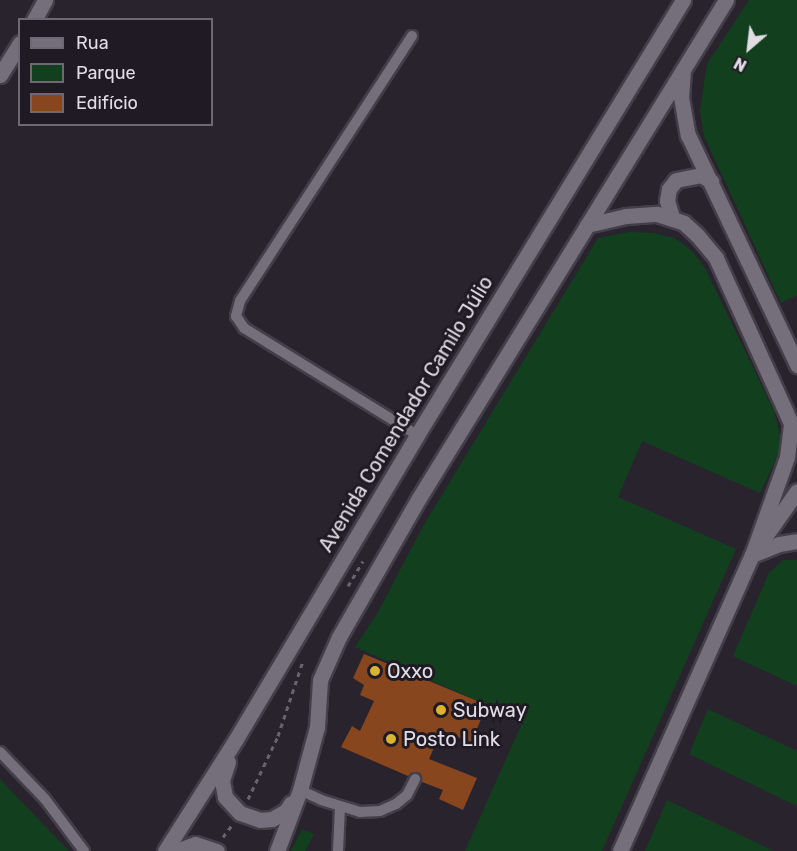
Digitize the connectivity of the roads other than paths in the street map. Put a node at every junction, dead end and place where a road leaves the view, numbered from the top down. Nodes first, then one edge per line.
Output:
1 (45, 0) edge
2 (683, 0) edge
3 (726, 0) edge
4 (35, 18) edge
5 (412, 36) dead end
6 (18, 46) edge
7 (683, 70) junction
8 (0, 75) edge
9 (711, 181) junction
10 (672, 217) junction
11 (587, 225) junction
12 (797, 365) edge
13 (791, 422) junction
14 (417, 435) junction
15 (797, 438) edge
16 (797, 448) edge
17 (784, 467) junction
18 (797, 491) edge
19 (797, 541) edge
20 (752, 555) junction
21 (236, 740) junction
22 (0, 752) edge
23 (415, 779) dead end
24 (300, 789) junction
25 (340, 807) junction
26 (84, 851) edge
27 (165, 851) edge
28 (176, 851) edge
29 (217, 851) edge
30 (277, 851) edge
31 (338, 851) edge
32 (620, 851) edge

1 - 4 main road
2 - 14 main road, Avenida Comendador Camilo Júlio
3 - 7 main road
5 - 14 lane
6 - 8 main road
7 - 9 main road
7 - 11 main road
9 - 10 main road
9 - 12 main road
10 - 11 main road
10 - 13 main road
11 - 24 main road
13 - 15 main road
13 - 17 main road
14 - 21 main road, Avenida Comendador Camilo Júlio
16 - 17 main road
17 - 20 main road
18 - 20 main road
19 - 20 main road
20 - 32 main road
21 - 24 main road
21 - 27 main road, Avenida Comendador Camilo Júlio
22 - 26 lane
23 - 25 lane
24 - 25 lane
24 - 30 main road
25 - 31 lane
28 - 29 main road

